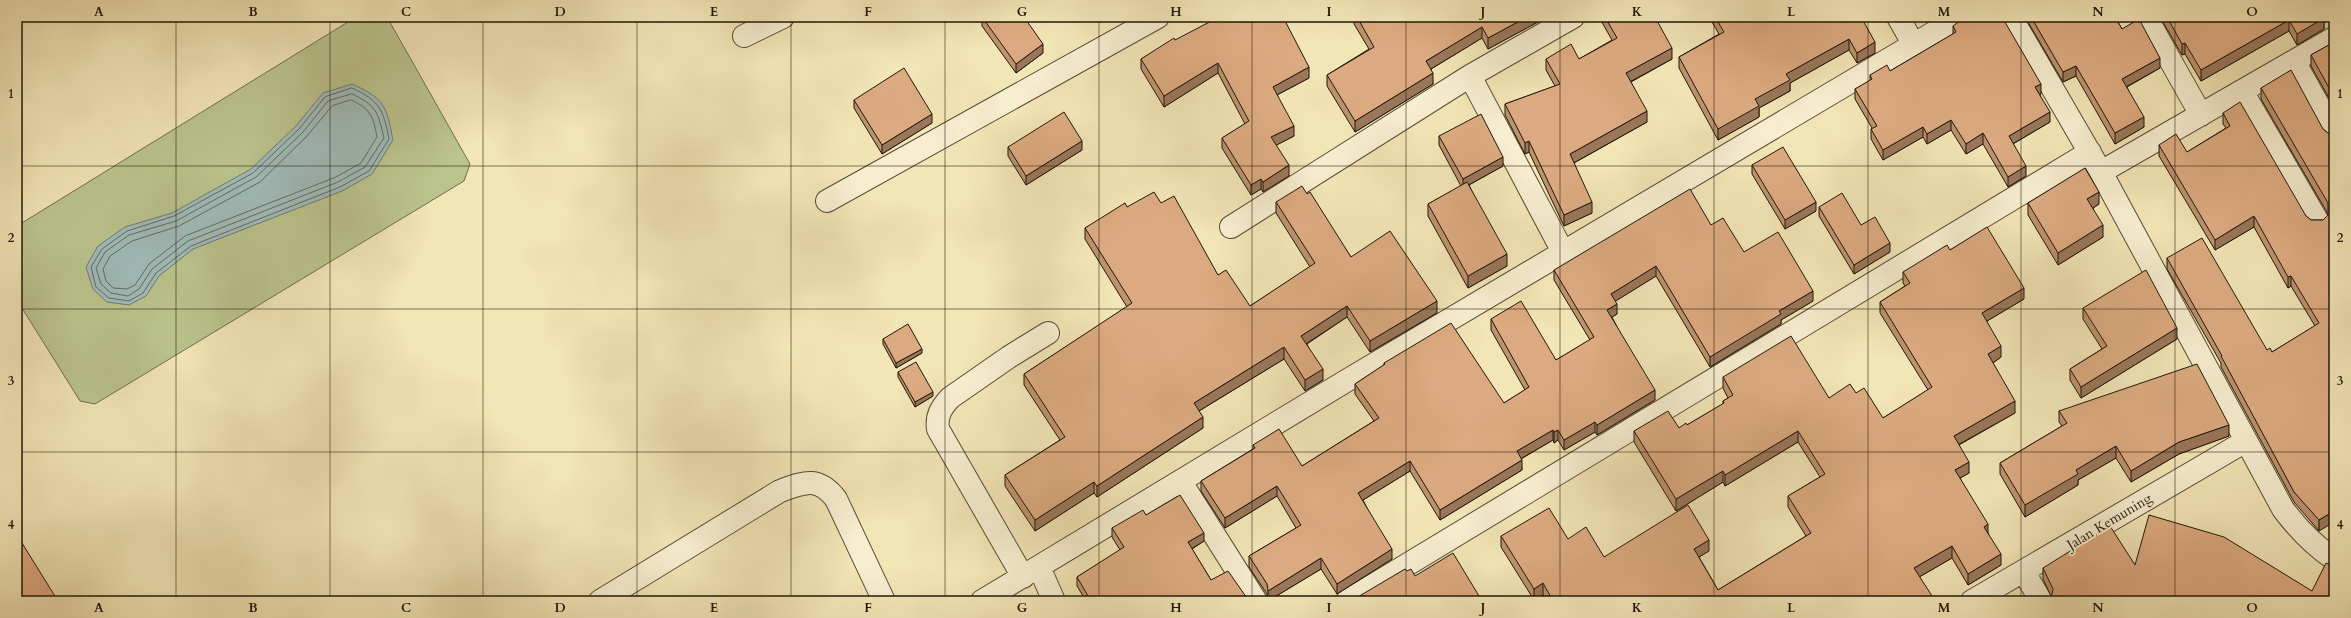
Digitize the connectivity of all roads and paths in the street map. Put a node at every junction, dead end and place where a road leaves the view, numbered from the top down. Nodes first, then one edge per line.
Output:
1 (783, 17) edge
2 (1158, 17) edge
3 (1573, 17) edge
4 (1898, 17) edge
5 (1960, 17) edge
6 (2011, 17) edge
7 (2146, 17) edge
8 (744, 36) dead end
9 (2334, 38) edge
10 (1914, 45) junction
11 (2294, 61) junction
12 (1470, 76) junction
13 (2242, 91) junction
14 (2201, 115) junction
15 (2334, 133) edge
16 (2090, 152) junction
17 (2101, 172) junction
18 (827, 201) dead end
19 (2317, 220) edge
20 (1231, 227) dead end
21 (1563, 252) junction
22 (1048, 333) dead end
23 (2246, 441) junction
24 (1181, 482) junction
25 (2329, 550) edge
26 (2024, 572) junction
27 (1024, 576) junction
28 (984, 600) edge
29 (600, 601) edge
30 (884, 601) edge
31 (1054, 601) edge
32 (1256, 601) edge
33 (1347, 601) edge
34 (1972, 601) edge
35 (2041, 601) edge

1 - 8 street
2 - 18 street
3 - 12 street
4 - 10 street
5 - 10 street
6 - 16 street
7 - 14 street
9 - 11 street
10 - 21 street
11 - 13 street
11 - 15 street
12 - 20 street
12 - 21 street
13 - 14 street
13 - 19 street
14 - 17 street
16 - 17 street
16 - 33 street
17 - 23 street
21 - 24 street
22 - 27 street
23 - 25 street
23 - 26 street, Jalan Kemuning
24 - 27 street
24 - 32 street
26 - 34 street, Jalan Kemuning
26 - 35 street
27 - 28 street
27 - 31 street
29 - 30 street

